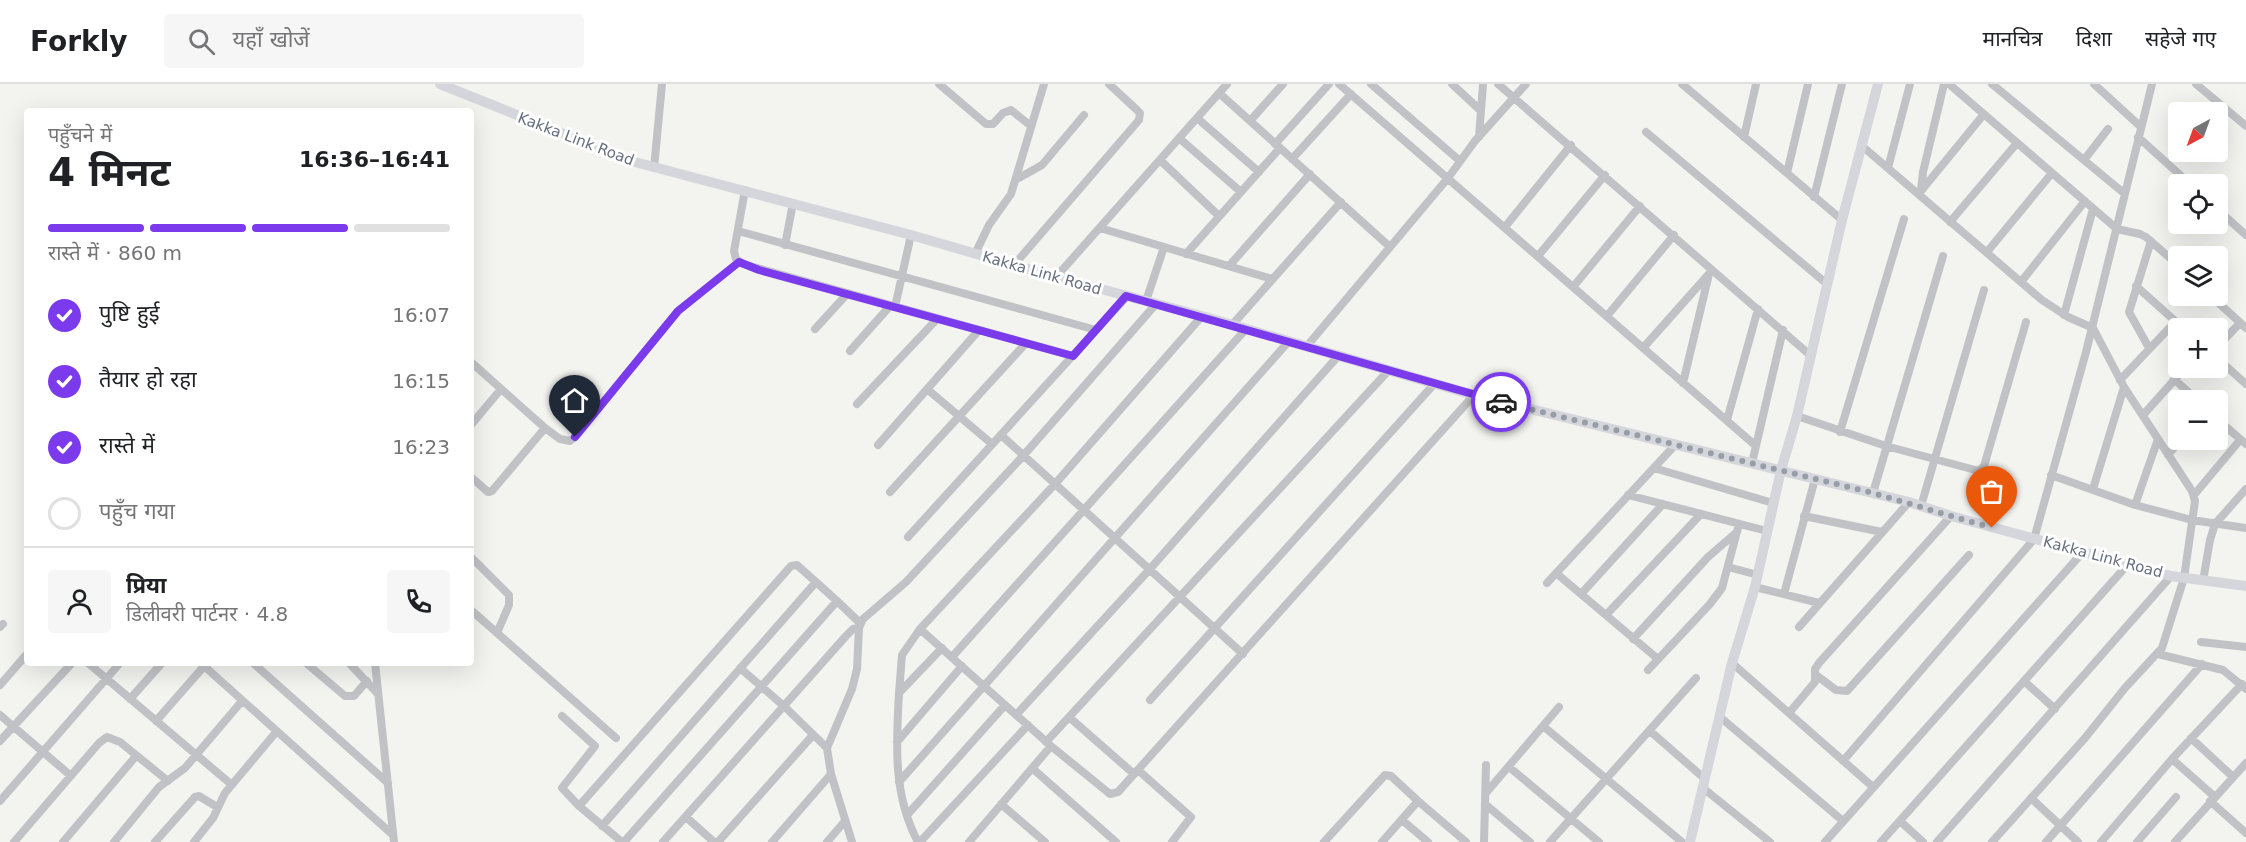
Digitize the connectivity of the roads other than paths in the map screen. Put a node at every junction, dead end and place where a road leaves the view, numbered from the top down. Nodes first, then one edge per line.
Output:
1 (440, 84) edge
2 (662, 84) edge
3 (939, 84) edge
4 (1044, 84) edge
5 (1108, 84) edge
6 (1227, 84) edge
7 (1282, 84) edge
8 (1329, 84) edge
9 (1339, 84) edge
10 (1371, 84) edge
11 (1483, 84) edge
12 (1498, 84) edge
13 (1526, 84) edge
14 (1682, 84) edge
15 (1808, 84) edge
16 (1842, 84) edge
17 (1878, 84) edge
18 (1910, 84) edge
19 (1944, 84) edge
20 (1949, 84) edge
21 (1992, 84) edge
22 (2094, 84) edge
23 (2152, 84) edge
24 (2196, 84) edge
25 (1755, 85) edge
26 (1457, 86) edge
27 (1693, 87) edge
28 (1219, 93) junction
29 (1351, 94) junction
30 (1514, 97) junction
31 (1480, 110) junction
32 (1984, 114) junction
33 (1084, 115) dead end
34 (1197, 118) junction
35 (1250, 121) junction
36 (1031, 126) junction
37 (2246, 126) edge
38 (2141, 127) junction
39 (2108, 129) dead end
40 (1646, 132) dead end
41 (1479, 137) junction
42 (1744, 137) junction
43 (2138, 137) junction
44 (1179, 138) junction
45 (2017, 143) junction
46 (1571, 145) junction
47 (1278, 146) junction
48 (1862, 146) junction
49 (1293, 159) junction
50 (1160, 160) junction
51 (2084, 160) junction
52 (1460, 161) junction
53 (654, 168) junction
54 (1888, 168) junction
55 (1259, 172) junction
56 (1787, 173) junction
57 (2052, 173) junction
58 (1310, 174) junction
59 (2179, 174) edge
60 (1605, 175) junction
61 (1448, 178) junction
62 (1017, 179) junction
63 (745, 190) junction
64 (1241, 192) junction
65 (1919, 192) junction
66 (2125, 194) junction
67 (1814, 196) junction
68 (2085, 201) junction
69 (1341, 202) junction
70 (793, 203) junction
71 (1640, 206) junction
72 (2094, 209) junction
73 (1219, 216) junction
74 (1904, 219) dead end
75 (2228, 219) edge
76 (1842, 220) junction
77 (1950, 222) junction
78 (1504, 227) junction
79 (1100, 228) junction
80 (2117, 229) junction
81 (738, 231) junction
82 (911, 235) junction
83 (1674, 235) junction
84 (2246, 235) edge
85 (2151, 240) junction
86 (786, 245) junction
87 (1164, 247) junction
88 (1390, 247) junction
89 (1987, 252) junction
90 (975, 254) junction
91 (1186, 254) junction
92 (1538, 256) junction
93 (1943, 256) dead end
94 (2168, 256) edge
95 (739, 262) junction
96 (1014, 265) junction
97 (1228, 266) junction
98 (1711, 271) junction
99 (902, 276) junction
100 (1056, 277) junction
101 (1272, 279) junction
102 (2021, 282) junction
103 (1827, 284) junction
104 (2136, 286) junction
105 (1573, 287) junction
106 (1984, 290) dead end
107 (847, 294) junction
108 (1126, 296) junction
109 (1151, 303) junction
110 (2222, 306) edge
111 (892, 307) junction
112 (1758, 309) junction
113 (2064, 315) junction
114 (1202, 316) junction
115 (1607, 316) junction
116 (2171, 318) edge
117 (937, 319) junction
118 (2026, 322) dead end
119 (1232, 325) junction
120 (2243, 325) edge
121 (2093, 328) junction
122 (815, 329) dead end
123 (1246, 329) junction
124 (2168, 329) edge
125 (979, 330) junction
126 (1096, 330) junction
127 (1783, 330) junction
128 (2228, 338) edge
129 (1289, 341) junction
130 (1026, 343) junction
131 (1307, 346) junction
132 (1643, 348) junction
133 (2149, 348) junction
134 (850, 351) dead end
135 (1339, 355) junction
136 (1073, 356) junction
137 (1810, 356) junction
138 (474, 367) edge
139 (2228, 367) edge
140 (1389, 370) junction
141 (2174, 379) joint
142 (2245, 380) edge
143 (1435, 383) junction
144 (1683, 383) junction
145 (2122, 383) junction
146 (501, 389) junction
147 (927, 389) junction
148 (2186, 390) edge
149 (1474, 395) junction
150 (856, 404) dead end
151 (2144, 414) junction
152 (1797, 416) junction
153 (959, 417) junction
154 (1727, 420) junction
155 (474, 421) edge
156 (545, 428) junction
157 (2228, 429) edge
158 (1840, 432) junction
159 (1001, 435) junction
160 (2158, 439) junction
161 (2243, 442) edge
162 (992, 444) junction
163 (1676, 444) junction
164 (878, 445) dead end
165 (1756, 446) junction
166 (1886, 446) junction
167 (2172, 450) edge
168 (2168, 455) junction
169 (1023, 456) junction
170 (1935, 460) junction
171 (1752, 463) junction
172 (1654, 468) junction
173 (1780, 470) junction
174 (2051, 475) junction
175 (1815, 479) junction
176 (474, 480) edge
177 (1055, 484) junction
178 (2094, 489) junction
179 (2246, 489) edge
180 (891, 492) dead end
181 (1873, 493) junction
182 (1628, 495) junction
183 (2194, 495) junction
184 (1909, 502) junction
185 (1773, 503) junction
186 (1663, 504) junction
187 (2135, 505) junction
188 (1921, 506) junction
189 (1084, 510) junction
190 (1701, 514) junction
191 (1804, 516) junction
192 (1951, 516) junction
193 (2192, 520) junction
194 (2216, 524) junction
195 (1738, 528) junction
196 (2246, 528) edge
197 (1767, 531) junction
198 (1882, 532) junction
199 (908, 537) dead end
200 (1115, 538) junction
201 (2034, 539) junction
202 (2084, 552) junction
203 (1969, 555) dead end
204 (474, 560) edge
205 (2129, 563) junction
206 (1728, 567) junction
207 (1149, 570) junction
208 (1556, 573) junction
209 (1758, 575) junction
210 (2171, 576) junction
211 (2184, 578) junction
212 (2203, 581) junction
213 (816, 582) junction
214 (1546, 583) dead end
215 (2246, 586) edge
216 (1755, 587) junction
217 (1581, 594) junction
218 (1784, 594) junction
219 (1181, 598) junction
220 (837, 601) junction
221 (1819, 603) junction
222 (474, 613) edge
223 (1606, 615) junction
224 (860, 625) junction
225 (1799, 627) dead end
226 (920, 629) junction
227 (1214, 629) junction
228 (497, 633) junction
229 (1634, 639) junction
230 (2201, 642) dead end
231 (2246, 647) edge
232 (942, 648) junction
233 (1242, 654) junction
234 (2158, 654) junction
235 (24, 657) edge
236 (952, 657) junction
237 (1658, 659) junction
238 (1732, 663) junction
239 (2202, 664) junction
240 (69, 666) edge
241 (92, 666) edge
242 (117, 666) edge
243 (159, 666) edge
244 (204, 666) edge
245 (206, 666) edge
246 (256, 666) edge
247 (310, 666) edge
248 (352, 666) edge
249 (375, 666) edge
250 (962, 666) junction
251 (740, 668) junction
252 (1648, 670) dead end
253 (1816, 675) junction
254 (106, 678) junction
255 (1696, 678) dead end
256 (366, 681) junction
257 (2024, 681) junction
258 (0, 685) edge
259 (983, 685) junction
260 (2244, 686) edge
261 (762, 687) junction
262 (899, 693) junction
263 (379, 695) junction
264 (130, 699) junction
265 (1150, 700) dead end
266 (242, 701) junction
267 (1005, 705) junction
268 (785, 707) junction
269 (1559, 708) dead end
270 (2055, 710) junction
271 (1789, 713) junction
272 (0, 715) edge
273 (1016, 715) junction
274 (562, 716) dead end
275 (1069, 717) junction
276 (1720, 717) junction
277 (156, 721) junction
278 (1028, 725) junction
279 (13, 726) junction
280 (1543, 726) junction
281 (278, 731) junction
282 (1650, 731) junction
283 (813, 735) junction
284 (616, 738) dead end
285 (2192, 738) junction
286 (0, 741) edge
287 (897, 742) junction
288 (1049, 744) junction
289 (827, 748) junction
290 (43, 751) junction
291 (196, 754) junction
292 (136, 756) junction
293 (2172, 759) junction
294 (1843, 760) junction
295 (1486, 765) dead end
296 (1509, 766) junction
297 (2245, 767) edge
298 (1032, 768) junction
299 (1136, 772) junction
300 (831, 774) junction
301 (71, 776) junction
302 (2233, 777) junction
303 (1607, 779) junction
304 (168, 781) junction
305 (899, 782) junction
306 (388, 783) junction
307 (1704, 784) junction
308 (232, 785) junction
309 (1873, 787) junction
310 (1486, 792) junction
311 (2176, 797) dead end
312 (2031, 798) junction
313 (2212, 799) junction
314 (0, 801) edge
315 (1418, 801) junction
316 (1001, 804) junction
317 (1485, 804) junction
318 (579, 806) junction
319 (218, 807) junction
320 (908, 814) junction
321 (686, 817) junction
322 (1570, 818) junction
323 (1402, 820) junction
324 (845, 821) junction
325 (1843, 821) junction
326 (1899, 821) junction
327 (602, 826) junction
328 (2060, 826) junction
329 (2246, 833) edge
330 (393, 838) edge
331 (14, 842) edge
332 (63, 842) edge
333 (114, 842) edge
334 (155, 842) edge
335 (194, 842) edge
336 (623, 842) edge
337 (663, 842) edge
338 (716, 842) edge
339 (772, 842) edge
340 (827, 842) edge
341 (852, 842) edge
342 (919, 842) edge
343 (969, 842) edge
344 (1045, 842) edge
345 (1116, 842) edge
346 (1172, 842) edge
347 (1324, 842) edge
348 (1382, 842) edge
349 (1428, 842) edge
350 (1466, 842) edge
351 (1485, 842) edge
352 (1530, 842) edge
353 (1550, 842) edge
354 (1599, 842) edge
355 (1682, 842) edge
356 (1690, 842) edge
357 (1770, 842) edge
358 (1825, 842) edge
359 (1881, 842) edge
360 (1923, 842) edge
361 (1937, 842) edge
362 (1992, 842) edge
363 (2046, 842) edge
364 (2078, 842) edge
365 (2101, 842) edge
366 (2137, 842) edge
367 (2175, 842) edge

1 - 53 street, Kakka Link Road
2 - 53 street
3 - 36 street
4 - 36 street
5 - 96 street
6 - 28 street
7 - 35 street
8 - 47 street
9 - 29 street
10 - 52 street
11 - 31 street
12 - 30 street
13 - 30 street
14 - 27 street
15 - 56 street
16 - 67 street
17 - 48 street
18 - 54 street
19 - 65 street
20 - 32 street
21 - 51 street
22 - 38 street
23 - 38 street
24 - 37 street
25 - 42 street
26 - 31 street
27 - 42 street
28 - 34 street
28 - 35 street
29 - 49 street
29 - 61 street
30 - 41 street
30 - 46 street
31 - 41 street
32 - 45 street
32 - 65 street
33 - 62 street
34 - 44 street
34 - 55 street
35 - 47 street
36 - 62 street
38 - 43 street
39 - 51 street
40 - 103 street
41 - 52 street
42 - 56 street
43 - 59 street
43 - 66 street
44 - 50 street
44 - 64 street
45 - 57 street
45 - 77 street
46 - 60 street
46 - 78 street
47 - 49 street
47 - 55 street
48 - 54 street
48 - 76 street
49 - 58 street
50 - 73 street
50 - 79 street
51 - 66 street
52 - 61 street
53 - 63 street, Kakka Link Road
54 - 65 street
55 - 64 street
56 - 67 street
57 - 68 street
57 - 89 street
58 - 69 street
58 - 97 street
60 - 71 street
60 - 92 street
61 - 78 street
61 - 88 street
62 - 90 street
63 - 70 street, Kakka Link Road
63 - 81 street
64 - 73 street
65 - 77 street
66 - 80 street
67 - 76 street
68 - 72 street
68 - 102 street
69 - 88 street
69 - 101 street
70 - 82 street, Kakka Link Road
70 - 86 street
71 - 83 street
71 - 105 street
72 - 80 street
72 - 113 street
73 - 91 street
74 - 158 street
75 - 84 street
76 - 103 street
77 - 89 street
78 - 92 street
79 - 87 street
79 - 100 street
80 - 85 street
80 - 121 street
81 - 86 street
81 - 95 street
82 - 90 street, Kakka Link Road
82 - 99 street
83 - 98 street
83 - 115 street
85 - 94 street
85 - 104 street
86 - 99 street
87 - 91 street
87 - 109 street
88 - 131 street
89 - 102 street
90 - 96 street, Kakka Link Road
91 - 97 street
92 - 105 street
93 - 166 street
95 - 107 street
95 - 156 street
96 - 100 street, Kakka Link Road
97 - 101 street
98 - 112 street
98 - 132 street
98 - 144 street
99 - 111 street
99 - 126 street
100 - 108 street, Kakka Link Road
101 - 119 street
102 - 113 street
103 - 137 street
104 - 116 street
104 - 133 street
105 - 115 street
106 - 170 street
107 - 111 street
107 - 122 street
108 - 109 street, Kakka Link Road
108 - 126 street
109 - 114 street, Kakka Link Road
109 - 169 street
110 - 120 street
111 - 117 street
111 - 134 street
112 - 127 street
112 - 154 street
113 - 121 street
114 - 119 street, Kakka Link Road
114 - 177 street
115 - 132 street
117 - 125 street
117 - 150 street
118 - 170 street
119 - 123 street, Kakka Link Road
120 - 128 street
121 - 145 street
121 - 174 street
123 - 129 street, Kakka Link Road
123 - 189 street
124 - 133 street
125 - 130 street
125 - 147 street
126 - 136 street
127 - 137 street
127 - 165 street
129 - 131 street, Kakka Link Road
129 - 200 street
130 - 136 street
130 - 153 street
131 - 135 street, Kakka Link Road
132 - 144 street
133 - 145 street
135 - 140 street, Kakka Link Road
135 - 207 street
136 - 159 street
137 - 152 street
138 - 146 street
139 - 142 street
140 - 143 street, Kakka Link Road
140 - 219 street
141 - 148 street
141 - 151 street
143 - 149 street, Kakka Link Road
143 - 227 street
144 - 154 street
145 - 151 street
145 - 178 street
146 - 155 street
146 - 156 street
147 - 153 street
147 - 164 street
149 - 163 street, Kakka Link Road
149 - 233 street
151 - 160 street
152 - 158 street
152 - 173 street
153 - 162 street
153 - 180 street
154 - 165 street
156 - 176 street
157 - 161 street
158 - 166 street
159 - 162 street
159 - 169 street
160 - 168 street
160 - 187 street
161 - 183 street
162 - 199 street
163 - 171 street, Kakka Link Road
163 - 172 street
165 - 171 street
166 - 170 street
166 - 181 street
167 - 168 street
168 - 183 street
169 - 177 street
169 - 224 street
170 - 188 street
171 - 173 street, Kakka Link Road
172 - 182 street
172 - 185 street
173 - 175 street, Kakka Link Road
173 - 185 street
174 - 178 street
174 - 201 street
175 - 181 street, Kakka Link Road
175 - 191 street
177 - 189 street
177 - 226 street
178 - 187 street
179 - 194 street
181 - 184 street, Kakka Link Road
182 - 186 street
182 - 208 street
183 - 193 street
184 - 188 street, Kakka Link Road
184 - 198 street
185 - 197 street
186 - 190 street
186 - 217 street
187 - 193 street
188 - 192 street, Kakka Link Road
189 - 200 street
189 - 236 street
190 - 195 street
190 - 223 street
191 - 198 street
191 - 218 street
192 - 201 street, Kakka Link Road
192 - 253 street
193 - 194 street
193 - 211 street
194 - 196 street
194 - 212 street
195 - 197 street
195 - 206 street
195 - 229 street
197 - 209 street
198 - 221 street
200 - 207 street
200 - 259 street
201 - 202 street, Kakka Link Road
201 - 294 street
202 - 205 street, Kakka Link Road
202 - 309 street
203 - 253 street
204 - 228 street
205 - 210 street, Kakka Link Road
205 - 257 street
206 - 209 street
206 - 237 street
207 - 219 street
207 - 273 street
208 - 214 street
208 - 217 street
209 - 216 street
210 - 211 street, Kakka Link Road
210 - 270 street
211 - 212 street, Kakka Link Road
211 - 234 street
212 - 215 street, Kakka Link Road
213 - 220 street
213 - 251 street
213 - 318 street
216 - 218 street
216 - 238 street
217 - 223 street
218 - 221 street
219 - 227 street
219 - 275 street
220 - 224 street
220 - 261 street
221 - 225 street
222 - 228 street
223 - 229 street
224 - 268 street
224 - 289 street
226 - 232 street
226 - 262 street
227 - 233 street
227 - 265 street
228 - 284 street
229 - 237 street
230 - 231 street
232 - 236 street
232 - 262 street
233 - 299 street
234 - 239 street
234 - 312 street
235 - 258 street
236 - 250 street
237 - 252 street
238 - 271 street
238 - 276 street
239 - 260 street
239 - 328 street
240 - 279 street
241 - 254 street
242 - 254 street
243 - 264 street
244 - 277 street
245 - 266 street
246 - 306 street
247 - 256 street
248 - 256 street
249 - 263 street
250 - 259 street
250 - 287 street
251 - 261 street
251 - 327 street
253 - 271 street
254 - 264 street
254 - 290 street
255 - 282 street
256 - 263 street
257 - 270 street
257 - 326 street
259 - 267 street
259 - 305 street
260 - 285 street
261 - 268 street
261 - 336 street
262 - 287 street
263 - 306 street
264 - 277 street
266 - 281 street
266 - 291 street
267 - 273 street
267 - 320 street
268 - 283 street
268 - 321 street
269 - 280 street
270 - 361 street
271 - 294 street
272 - 279 street
273 - 278 street
274 - 318 street
275 - 288 street
275 - 299 street
276 - 307 street
276 - 325 street
277 - 291 street
278 - 288 street
278 - 342 street
279 - 286 street
279 - 290 street
280 - 296 street
280 - 303 street
281 - 308 street
281 - 330 street
282 - 303 street
282 - 307 street
283 - 289 street
283 - 338 street
285 - 293 street
285 - 302 street
287 - 305 street
288 - 298 street
288 - 299 street
289 - 300 street
290 - 301 street
290 - 314 street
291 - 304 street
291 - 308 street
292 - 301 street
292 - 304 street
292 - 332 street
293 - 313 street
293 - 365 street
294 - 309 street
295 - 310 street
296 - 310 street
296 - 322 street
297 - 302 street
298 - 316 street
298 - 345 street
299 - 346 street
300 - 324 street
300 - 339 street
301 - 331 street
302 - 313 street
303 - 322 street
303 - 355 street
304 - 333 street
305 - 320 street
306 - 330 street
307 - 356 street
307 - 357 street
308 - 319 street
309 - 325 street
310 - 317 street
311 - 366 street
312 - 328 street
312 - 362 street
313 - 329 street
313 - 367 street
315 - 323 street
315 - 347 street
315 - 350 street
316 - 343 street
316 - 344 street
317 - 351 street
317 - 352 street
318 - 327 street
319 - 334 street
319 - 335 street
320 - 342 street
321 - 337 street
321 - 338 street
322 - 353 street
322 - 354 street
323 - 348 street
323 - 349 street
324 - 340 street
324 - 341 street
325 - 358 street
326 - 359 street
326 - 360 street
327 - 336 street
328 - 363 street
328 - 364 street

